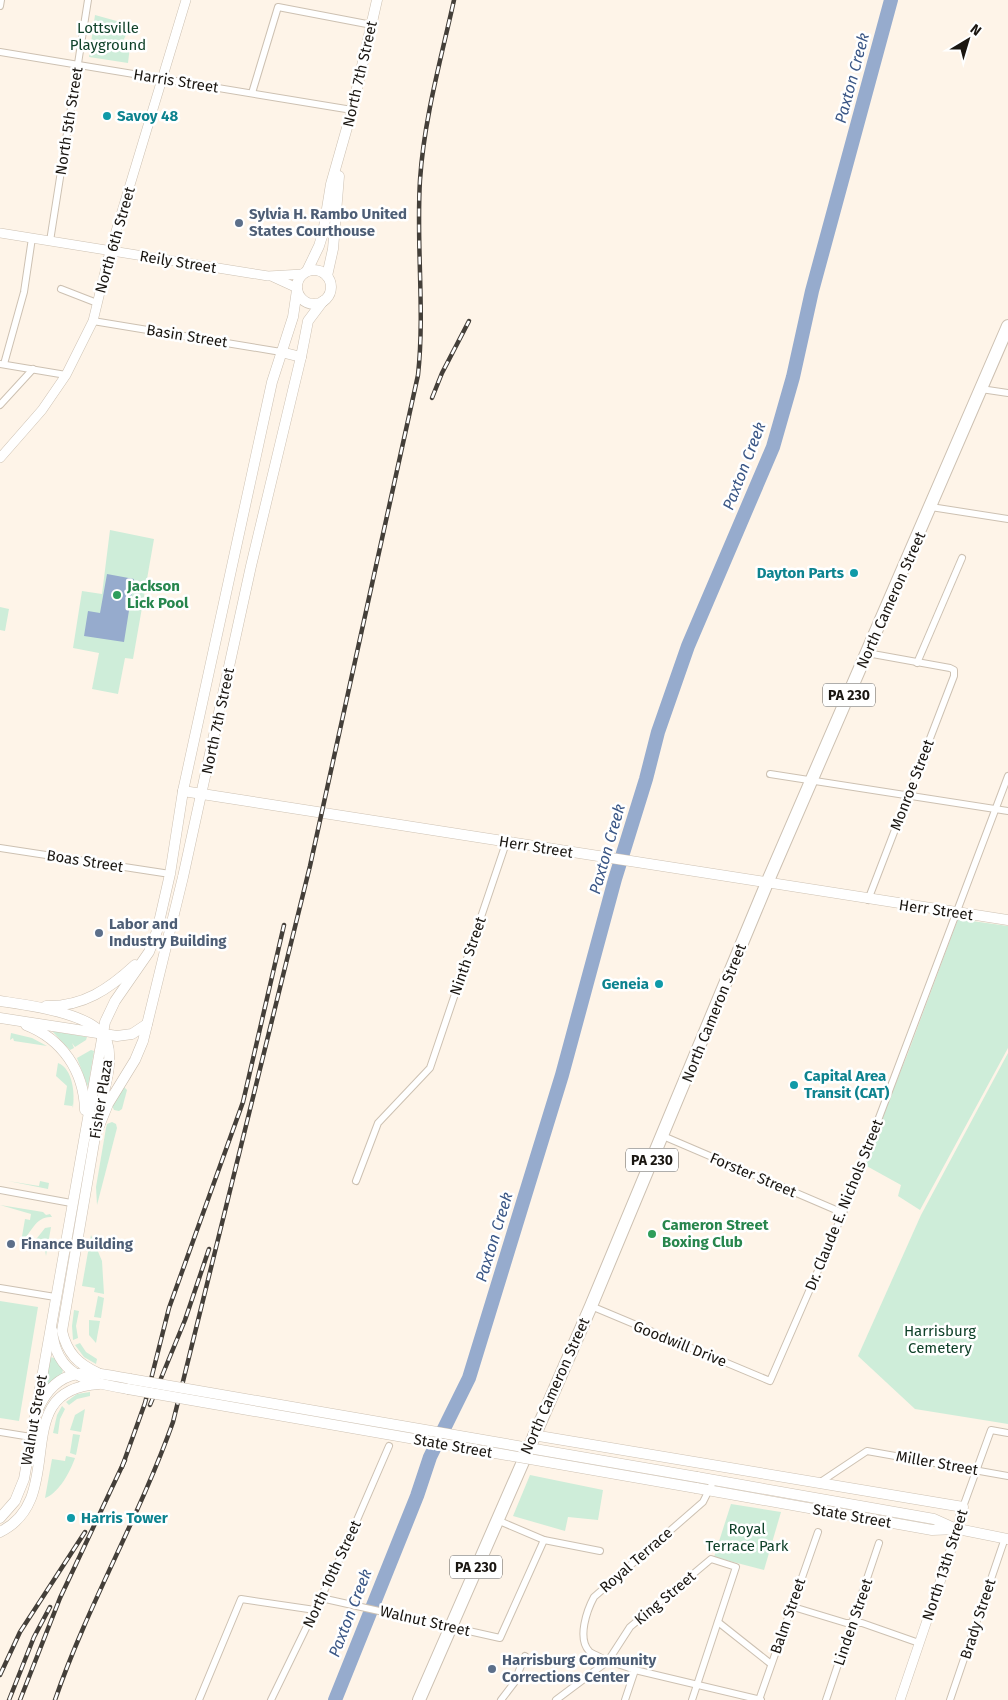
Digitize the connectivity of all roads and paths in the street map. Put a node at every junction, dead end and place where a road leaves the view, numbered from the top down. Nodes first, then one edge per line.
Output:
1 (1, 0) edge
2 (88, 0) edge
3 (186, 0) edge
4 (377, 0) edge
5 (0, 6) edge
6 (372, 25) junction
7 (0, 52) edge
8 (78, 65) junction
9 (162, 79) junction
10 (252, 93) junction
11 (352, 110) junction
12 (342, 148) junction
13 (0, 233) edge
14 (32, 238) junction
15 (50, 241) junction
16 (110, 251) junction
17 (305, 272) junction
18 (268, 276) junction
19 (327, 276) junction
20 (61, 289) dead end
21 (297, 289) junction
22 (323, 301) junction
23 (97, 303) junction
24 (92, 321) junction
25 (1008, 326) edge
26 (281, 352) junction
27 (301, 357) junction
28 (2, 364) edge
29 (33, 369) junction
30 (66, 375) junction
31 (981, 389) junction
32 (1008, 393) edge
33 (0, 405) edge
34 (0, 458) edge
35 (931, 507) junction
36 (1008, 519) edge
37 (962, 558) dead end
38 (868, 653) junction
39 (917, 663) junction
40 (770, 774) dead end
41 (1008, 776) edge
42 (814, 780) junction
43 (183, 792) junction
44 (202, 794) junction
45 (908, 795) junction
46 (996, 809) junction
47 (1008, 811) edge
48 (506, 843) junction
49 (0, 848) edge
50 (170, 874) junction
51 (767, 883) junction
52 (868, 900) junction
53 (957, 913) junction
54 (1008, 920) edge
55 (153, 942) junction
56 (0, 1001) edge
57 (30, 1006) junction
58 (0, 1018) edge
59 (13, 1020) junction
60 (147, 1024) junction
61 (102, 1034) junction
62 (84, 1129) junction
63 (95, 1136) junction
64 (663, 1136) junction
65 (356, 1181) dead end
66 (0, 1190) edge
67 (71, 1203) junction
68 (843, 1213) junction
69 (0, 1288) edge
70 (55, 1297) junction
71 (591, 1306) junction
72 (52, 1315) junction
73 (98, 1373) junction
74 (74, 1374) junction
75 (770, 1381) joint
76 (99, 1384) junction
77 (129, 1384) junction
78 (34, 1419) junction
79 (0, 1432) edge
80 (1008, 1433) edge
81 (533, 1435) junction
82 (31, 1437) junction
83 (389, 1446) dead end
84 (975, 1470) junction
85 (1008, 1476) edge
86 (714, 1480) junction
87 (819, 1483) junction
88 (710, 1491) junction
89 (963, 1507) junction
90 (0, 1518) edge
91 (497, 1520) junction
92 (958, 1529) junction
93 (0, 1532) edge
94 (818, 1532) dead end
95 (1006, 1538) edge
96 (544, 1540) junction
97 (879, 1543) dead end
98 (600, 1551) dead end
99 (321, 1598) junction
100 (790, 1606) junction
101 (315, 1610) junction
102 (718, 1622) junction
103 (852, 1623) junction
104 (450, 1627) junction
105 (919, 1643) junction
106 (525, 1656) dead end
107 (608, 1661) junction
108 (771, 1664) junction
109 (635, 1670) junction
110 (697, 1685) junction
111 (199, 1700) edge
112 (271, 1700) edge
113 (419, 1700) edge
114 (501, 1700) edge
115 (556, 1700) edge
116 (625, 1700) edge
117 (692, 1700) edge
118 (760, 1700) edge
119 (826, 1700) edge
120 (900, 1700) edge
121 (950, 1700) edge

1 - 5 street
2 - 8 street, North 5th Street
3 - 9 main road, North 6th Street
4 - 6 main road, North 7th Street
6 - 10 street
6 - 11 main road, North 7th Street
7 - 8 street, Harris Street
8 - 9 street, Harris Street
8 - 15 street, North 5th Street
9 - 10 street, Harris Street
9 - 16 main road, North 6th Street
10 - 11 street, Harris Street
11 - 12 main road, North 7th Street
12 - 17 main road, North 7th Street
12 - 19 main road, North 7th Street
13 - 14 main road, Reily Street
14 - 15 main road, Reily Street
14 - 28 street
15 - 16 main road, Reily Street
16 - 18 main road, Reily Street
16 - 23 main road, North 6th Street
17 - 18 main road, Reily Street
17 - 19 main road
17 - 21 main road, North 7th Street
18 - 21 main road, Reily Street
19 - 22 main road, North 7th Street
20 - 23 street
21 - 22 main road
21 - 26 main road, North 7th Street
22 - 27 main road, North 7th Street
23 - 24 main road, North 6th Street
24 - 26 street, Basin Street
24 - 30 main road, North 6th Street
25 - 31 highway, North Cameron Street / PA 230
26 - 27 main road
26 - 43 main road, North 7th Street
27 - 44 main road, North 7th Street
28 - 29 street
29 - 30 street
29 - 33 street
30 - 34 main road, North 6th Street
31 - 32 street
31 - 35 highway, North Cameron Street / PA 230
35 - 36 street
35 - 38 highway, North Cameron Street / PA 230
37 - 39 street
38 - 39 street
38 - 42 highway, North Cameron Street / PA 230
39 - 45 street, Monroe Street
40 - 42 street
41 - 46 street, Dr. Claude E. Nichols Street
42 - 45 street
42 - 51 highway, North Cameron Street / PA 230
43 - 44 main road, Herr Street
43 - 50 main road, North 7th Street
44 - 48 main road, Herr Street
44 - 60 main road, North 7th Street
45 - 46 street
45 - 52 street, Monroe Street
46 - 47 street
46 - 53 street, Dr. Claude E. Nichols Street
48 - 51 main road, Herr Street
48 - 65 street, Ninth Street
49 - 50 street, Boas Street
50 - 55 main road, North 7th Street
51 - 52 main road, Herr Street
51 - 64 highway, North Cameron Street / PA 230
52 - 53 main road, Herr Street
53 - 54 main road, Herr Street
53 - 68 street, Dr. Claude E. Nichols Street
55 - 57 main road
55 - 61 main road, North 7th Street
56 - 57 main road
57 - 61 main road
58 - 59 main road
59 - 61 main road
59 - 62 main road
60 - 61 main road
60 - 63 main road, North 7th Street
61 - 62 main road, Fisher Plaza
61 - 63 main road, Fisher Plaza
62 - 67 main road, Fisher Plaza
63 - 73 main road, Fisher Plaza
64 - 68 street, Forster Street
64 - 71 highway, North Cameron Street / PA 230
66 - 67 street
67 - 70 main road, Fisher Plaza
68 - 75 street, Dr. Claude E. Nichols Street
69 - 70 street
70 - 72 main road, Fisher Plaza
71 - 75 street, Goodwill Drive
71 - 81 highway, North Cameron Street / PA 230
72 - 74 main road, State Street
72 - 78 main road, Walnut Street
73 - 74 main road
73 - 77 main road, State Street
74 - 76 main road, State Street
74 - 78 main road
76 - 77 main road, State Street
76 - 93 main road, Walnut Street
77 - 86 main road, State Street, bridge
77 - 88 main road, State Street, bridge
78 - 82 main road, Walnut Street
79 - 82 street
80 - 84 street, North 13th Street
81 - 87 main road, State Street
81 - 91 highway, North Cameron Street / PA 230
82 - 90 main road, Walnut Street
83 - 99 street, North 10th Street
84 - 85 street, Miller Street
84 - 87 street, Miller Street
84 - 89 street, North 13th Street
86 - 88 street, Royal Terrace
86 - 92 main road, State Street
87 - 89 main road, State Street
88 - 92 main road, State Street
88 - 107 street, Royal Terrace
89 - 92 main road, North 13th Street
91 - 96 street
91 - 104 highway, North Cameron Street / PA 230
92 - 95 main road, State Street
92 - 105 main road, North 13th Street
94 - 100 street, Balm Street
95 - 121 street, Brady Street
96 - 98 street
96 - 104 street, Walnut Street
97 - 103 street, Linden Street
99 - 101 street, North 10th Street
99 - 104 street, Walnut Street
100 - 103 street
100 - 108 street, Balm Street
101 - 111 street
101 - 112 street, North 10th Street
102 - 107 street, King Street
102 - 108 street
102 - 110 street
103 - 105 street
103 - 119 street, Linden Street
104 - 113 highway, North Cameron Street / PA 230
105 - 120 main road, North 13th Street
106 - 114 street
107 - 109 street
107 - 115 street
108 - 118 street, Balm Street
109 - 110 street
109 - 116 street
110 - 117 street
110 - 118 street

